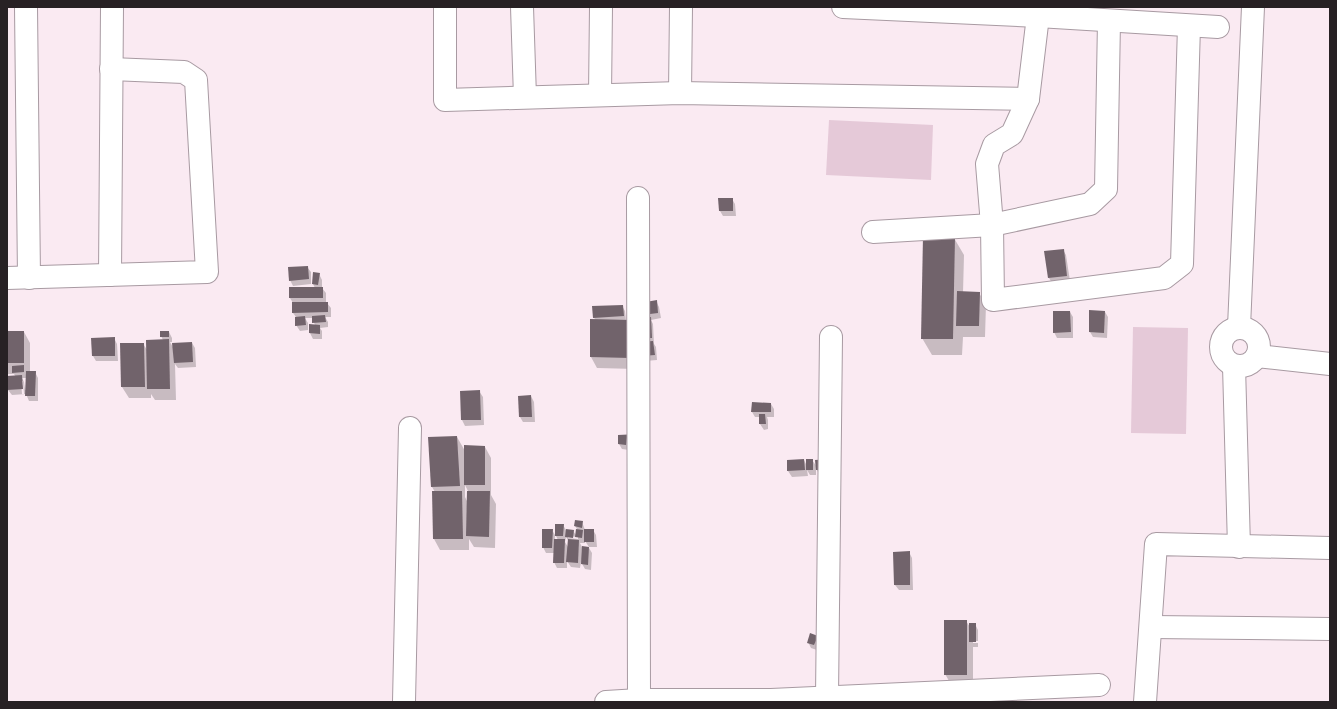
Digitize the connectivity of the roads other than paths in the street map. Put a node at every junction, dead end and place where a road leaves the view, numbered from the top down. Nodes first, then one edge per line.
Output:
1 (26, 7) edge
2 (112, 7) edge
3 (445, 7) edge
4 (522, 7) edge
5 (601, 7) edge
6 (681, 7) edge
7 (843, 7) edge
8 (1253, 7) edge
9 (1038, 16) junction
10 (1109, 21) junction
11 (1189, 26) junction
12 (1218, 27) dead end
13 (111, 69) junction
14 (680, 93) junction
15 (600, 95) junction
16 (525, 97) junction
17 (1028, 99) junction
18 (638, 198) dead end
19 (992, 225) junction
20 (873, 232) dead end
21 (110, 275) junction
22 (7, 278) edge
23 (29, 278) junction
24 (1239, 327) junction
25 (831, 337) dead end
26 (1257, 356) junction
27 (1330, 364) edge
28 (1234, 366) junction
29 (410, 428) dead end
30 (1239, 547) junction
31 (1330, 548) edge
32 (1151, 627) junction
33 (1330, 629) edge
34 (1099, 685) dead end
35 (827, 697) junction
36 (639, 700) junction
37 (771, 701) edge
38 (404, 702) edge
39 (606, 702) edge
40 (1145, 702) edge

1 - 23 street
2 - 13 street
3 - 16 street
4 - 16 street
5 - 15 street
6 - 14 street
7 - 9 street
8 - 24 street
9 - 10 street
9 - 17 street
10 - 11 street
10 - 19 street
11 - 12 street
11 - 19 street
13 - 21 street
13 - 21 street
14 - 15 street
14 - 17 street
15 - 16 street
17 - 19 street
18 - 36 street
19 - 20 street
21 - 23 street
22 - 23 street
24 - 26 street
24 - 28 street
25 - 35 street
26 - 27 street
26 - 28 street
28 - 30 street
29 - 38 street
30 - 31 street
30 - 32 street
32 - 33 street
32 - 40 street
34 - 35 street
35 - 37 street
36 - 37 street
36 - 39 street

